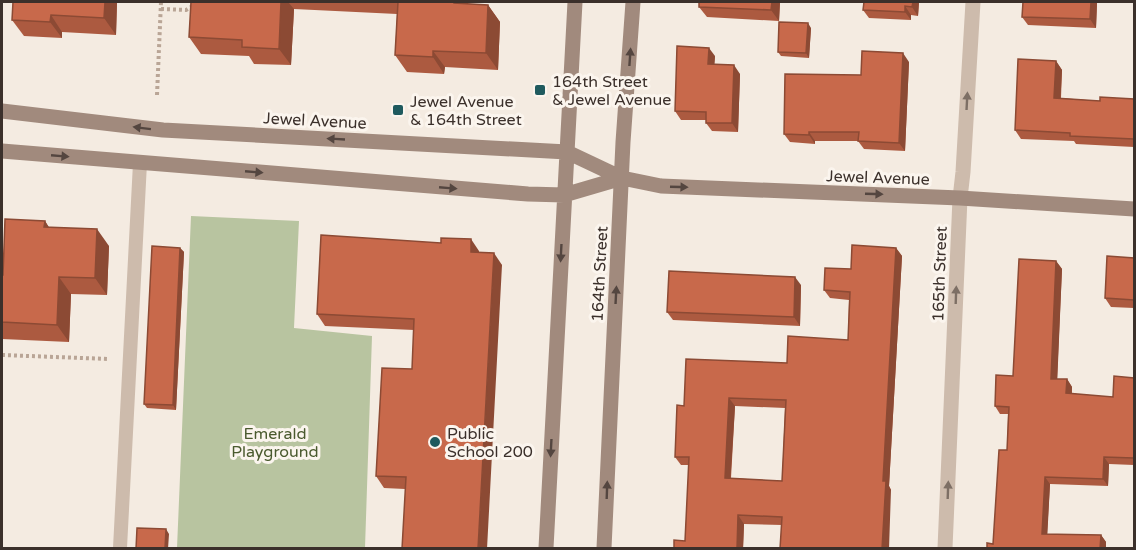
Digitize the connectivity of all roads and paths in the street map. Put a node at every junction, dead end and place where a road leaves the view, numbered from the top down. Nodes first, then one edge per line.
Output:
1 (161, 2) edge
2 (575, 2) edge
3 (633, 2) edge
4 (973, 2) edge
5 (191, 7) edge
6 (161, 9) junction
7 (157, 95) dead end
8 (2, 111) edge
9 (2, 151) edge
10 (567, 152) junction
11 (140, 163) junction
12 (622, 178) junction
13 (564, 195) junction
14 (960, 198) junction
15 (1134, 209) edge
16 (2, 355) edge
17 (130, 360) junction
18 (120, 549) edge
19 (546, 549) edge
20 (604, 549) edge
21 (945, 549) edge

1 - 6 path
2 - 10 street
12 -> 3 street, 164th Street
14 -> 4 street, 165th Street
5 - 6 path
6 - 7 path
10 -> 8 street, Jewel Avenue
9 -> 11 street, Jewel Avenue
10 - 12 street, Jewel Avenue
10 - 13 street
11 -> 13 street, Jewel Avenue
11 - 17 lane
12 - 13 street, Jewel Avenue
12 -> 14 street, Jewel Avenue
20 -> 12 street, 164th Street
13 -> 19 street
14 - 15 street, Jewel Avenue
21 -> 14 street, 165th Street
16 - 17 path
17 - 18 lane

